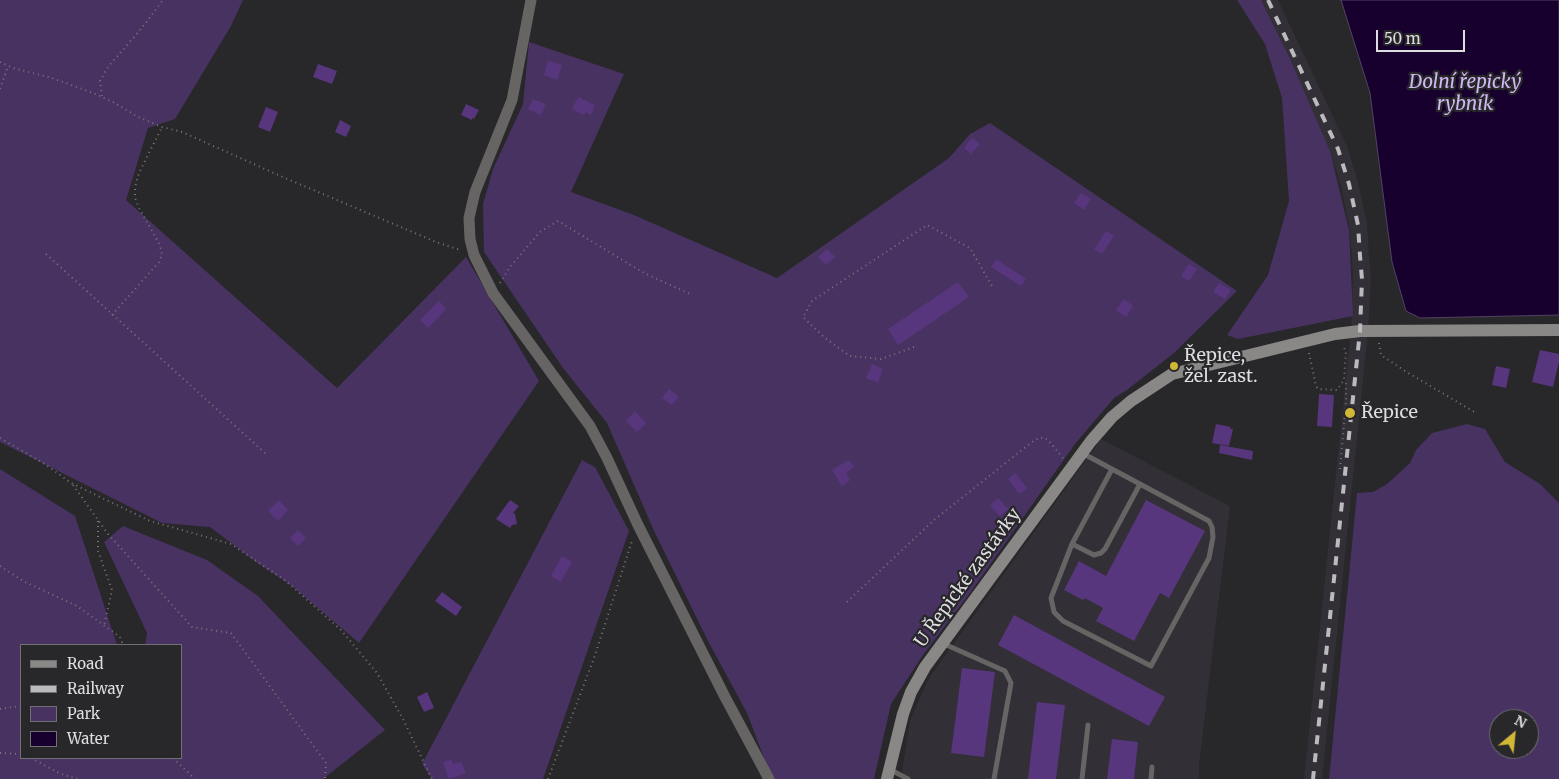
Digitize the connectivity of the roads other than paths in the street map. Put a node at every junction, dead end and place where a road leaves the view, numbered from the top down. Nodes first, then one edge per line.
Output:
1 (531, 0) edge
2 (1559, 330) edge
3 (1082, 453) junction
4 (1112, 469) junction
5 (1140, 484) junction
6 (1072, 544) junction
7 (942, 643) junction
8 (1088, 725) dead end
9 (1152, 767) dead end
10 (888, 774) edge
11 (769, 779) edge
12 (908, 779) edge
13 (994, 779) edge
14 (1082, 779) edge
15 (1151, 779) edge

1 - 11 street
2 - 3 main road, U Řepické zastávky
3 - 4 lane
3 - 7 main road, U Řepické zastávky
4 - 5 lane
4 - 6 lane
5 - 6 lane
5 - 6 lane
7 - 10 main road, U Řepické zastávky
7 - 13 lane
8 - 14 lane
9 - 15 lane
10 - 12 lane

